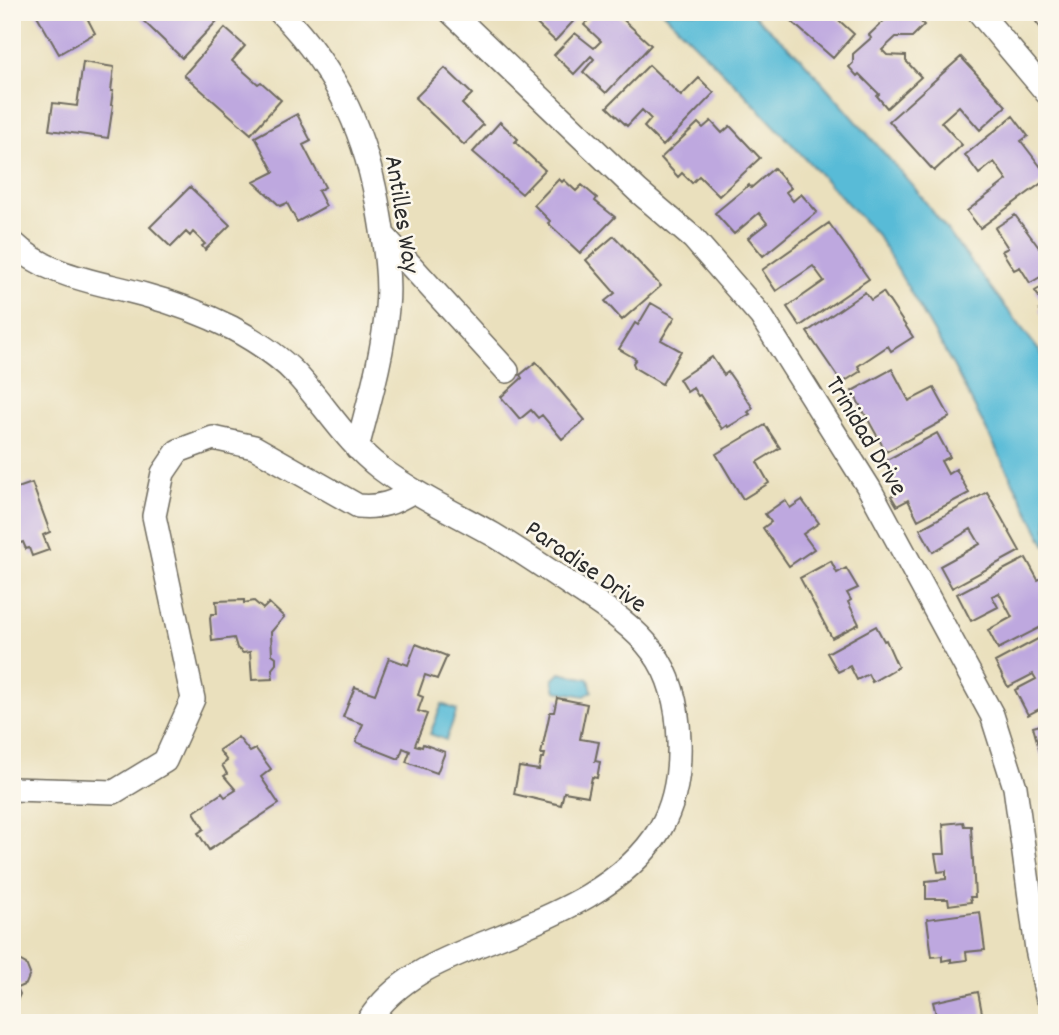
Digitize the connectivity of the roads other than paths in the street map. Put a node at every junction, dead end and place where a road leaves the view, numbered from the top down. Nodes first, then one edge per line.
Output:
1 (280, 12) edge
2 (451, 12) edge
3 (979, 12) edge
4 (1047, 93) edge
5 (383, 235) junction
6 (12, 242) edge
7 (508, 371) dead end
8 (358, 448) junction
9 (413, 491) junction
10 (15, 786) edge
11 (1047, 996) edge
12 (367, 1023) edge

1 - 5 street, Antilles Way
2 - 11 street, Trinidad Drive
3 - 4 street
5 - 7 street
5 - 8 street, Antilles Way
6 - 8 street, Paradise Drive
8 - 9 street, Paradise Drive
9 - 10 street
9 - 12 street, Paradise Drive

